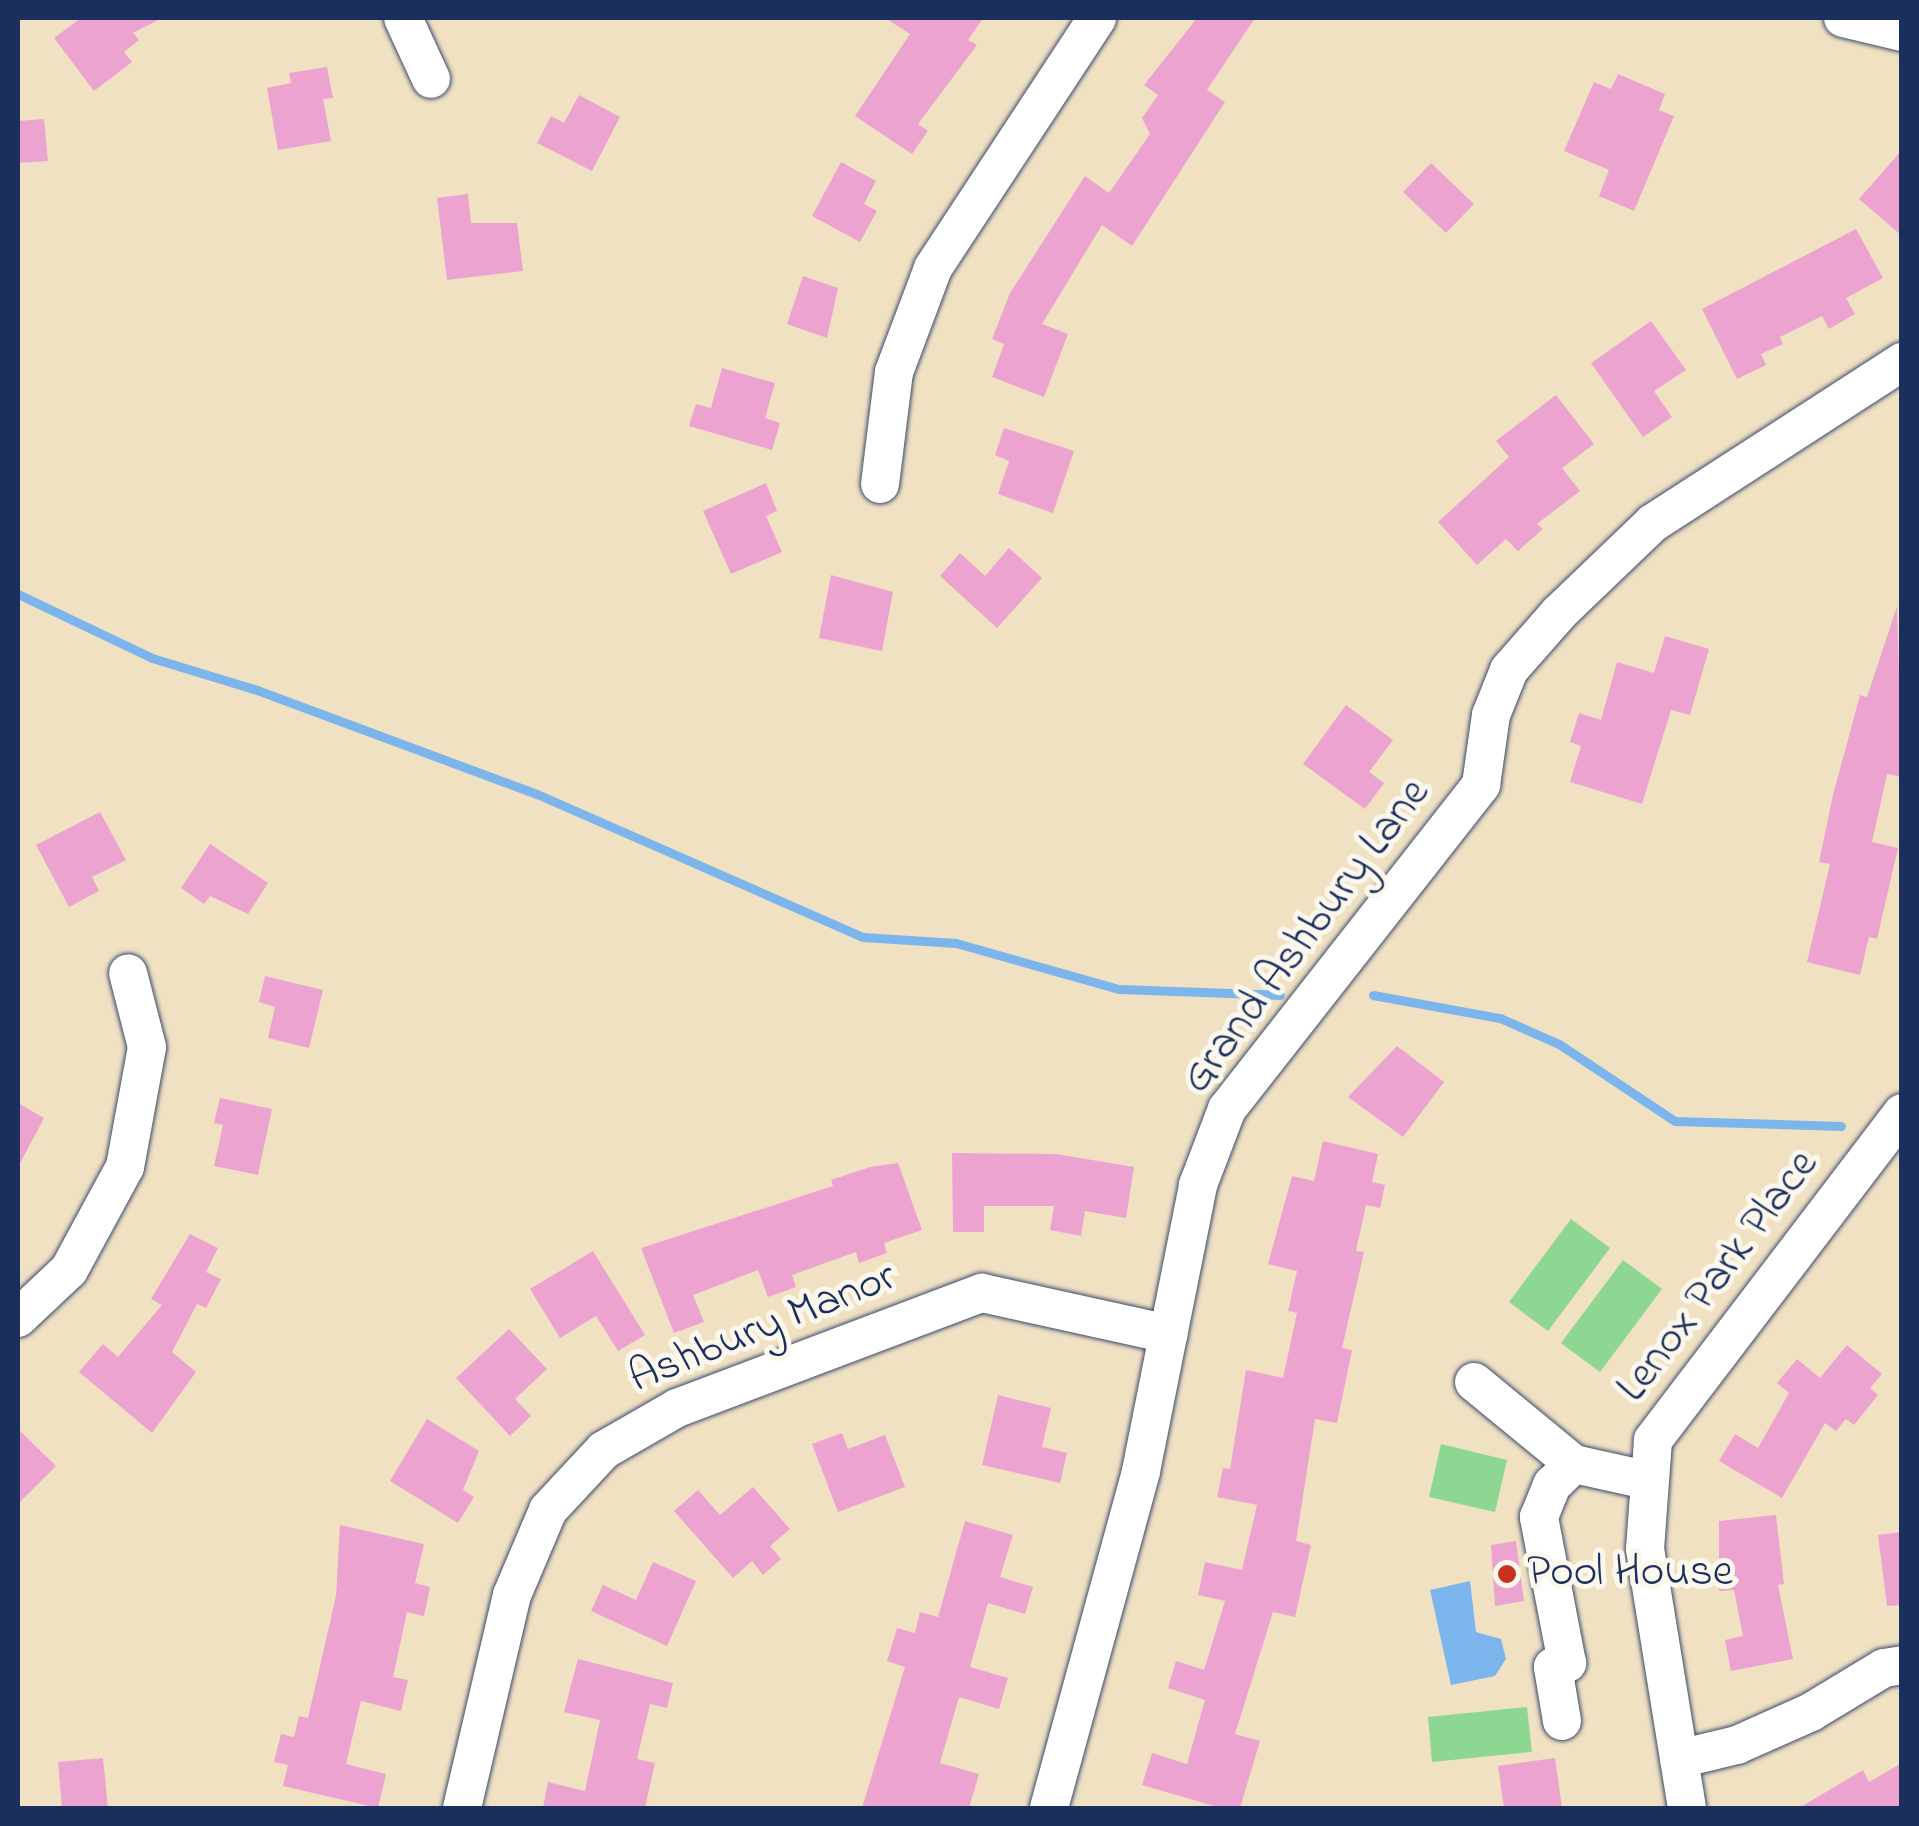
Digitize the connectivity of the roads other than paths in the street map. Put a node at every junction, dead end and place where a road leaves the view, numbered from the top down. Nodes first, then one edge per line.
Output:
1 (403, 18) edge
2 (1097, 18) edge
3 (1842, 18) edge
4 (1902, 32) edge
5 (430, 79) dead end
6 (1902, 362) edge
7 (880, 484) dead end
8 (128, 973) dead end
9 (1902, 1113) edge
10 (18, 1318) edge
11 (1168, 1334) junction
12 (1474, 1382) dead end
13 (1574, 1464) junction
14 (1646, 1480) junction
15 (1902, 1665) edge
16 (1562, 1721) dead end
17 (1679, 1759) junction
18 (462, 1808) edge
19 (1049, 1808) edge
20 (1687, 1808) edge

1 - 5 street
2 - 7 street
3 - 4 street
6 - 11 street, Grand Ashbury Lane
8 - 10 street
9 - 14 street, Lenox Park Place
11 - 18 street, Ashbury Manor
11 - 19 street, Grand Ashbury Lane
12 - 13 street
13 - 14 street
13 - 16 street
14 - 17 street, Lenox Park Place
15 - 17 street
17 - 20 street, Lenox Park Place

